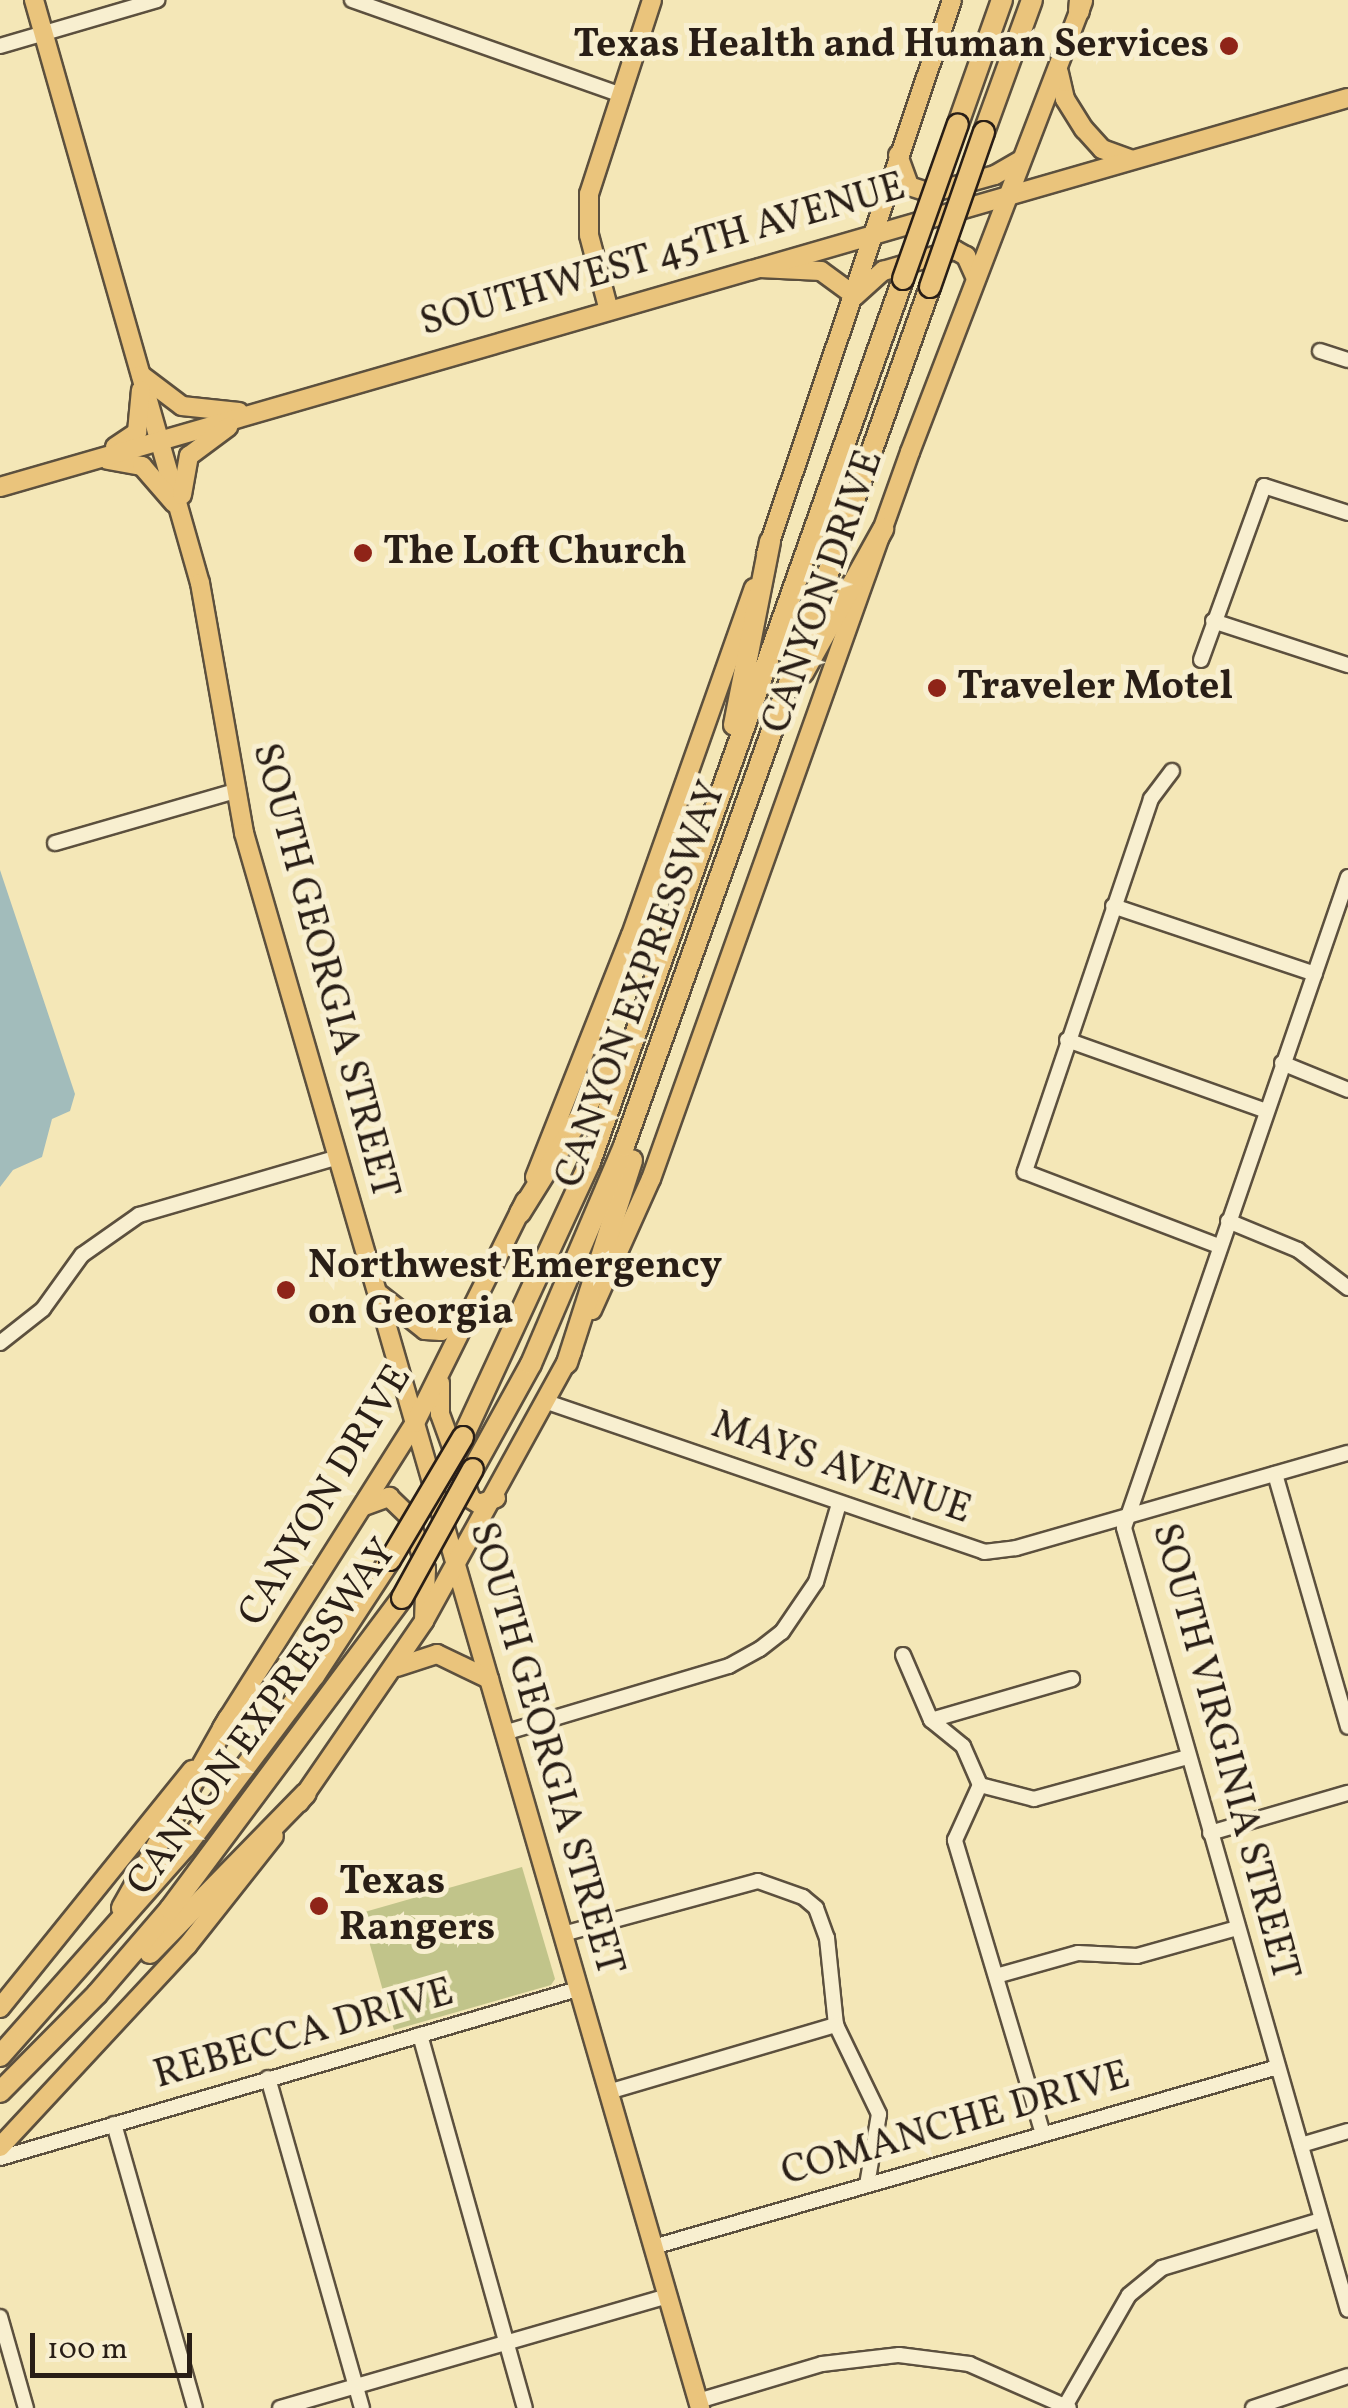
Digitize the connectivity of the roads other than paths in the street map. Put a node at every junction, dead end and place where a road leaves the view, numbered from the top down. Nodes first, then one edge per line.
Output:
1 (18, 0) edge
2 (157, 0) edge
3 (352, 0) edge
4 (652, 0) edge
5 (952, 0) edge
6 (1002, 0) edge
7 (1032, 0) edge
8 (35, 4) edge
9 (1081, 4) edge
10 (44, 33) junction
11 (0, 46) edge
12 (1059, 70) junction
13 (619, 94) junction
14 (1348, 98) edge
15 (898, 154) junction
16 (1025, 157) junction
17 (1131, 159) junction
18 (1005, 195) junction
19 (873, 230) junction
20 (744, 268) junction
21 (976, 276) junction
22 (855, 296) junction
23 (608, 307) junction
24 (1320, 352) dead end
25 (1348, 360) edge
26 (142, 374) junction
27 (250, 414) junction
28 (160, 440) junction
29 (95, 460) junction
30 (0, 487) edge
31 (1348, 513) edge
32 (184, 520) junction
33 (883, 529) junction
34 (770, 541) junction
35 (1213, 620) junction
36 (1201, 660) dead end
37 (1348, 665) edge
38 (1172, 771) dead end
39 (750, 789) junction
40 (235, 791) junction
41 (716, 810) junction
42 (56, 843) dead end
43 (1348, 877) edge
44 (1345, 897) edge
45 (1113, 906) junction
46 (1314, 974) junction
47 (641, 1018) junction
48 (1068, 1040) junction
49 (658, 1051) junction
50 (1282, 1063) junction
51 (1348, 1090) edge
52 (1266, 1111) junction
53 (338, 1157) junction
54 (520, 1213) junction
55 (1228, 1221) junction
56 (1219, 1246) junction
57 (1348, 1288) edge
58 (376, 1291) junction
59 (470, 1317) junction
60 (0, 1342) edge
61 (567, 1363) junction
62 (442, 1372) junction
63 (547, 1402) junction
64 (415, 1424) junction
65 (1348, 1453) edge
66 (1275, 1474) junction
67 (496, 1498) junction
68 (839, 1504) junction
69 (364, 1506) junction
70 (1125, 1518) junction
71 (456, 1567) junction
72 (424, 1622) junction
73 (902, 1656) dead end
74 (396, 1667) junction
75 (488, 1679) junction
76 (1072, 1679) dead end
77 (229, 1718) junction
78 (931, 1720) junction
79 (1348, 1727) edge
80 (504, 1733) junction
81 (1188, 1757) junction
82 (980, 1785) junction
83 (306, 1793) junction
84 (1348, 1793) edge
85 (1210, 1833) junction
86 (1238, 1928) junction
87 (562, 1934) junction
88 (84, 1966) junction
89 (996, 1976) junction
90 (111, 1979) junction
91 (578, 1989) junction
92 (0, 2008) edge
93 (836, 2025) junction
94 (420, 2034) junction
95 (0, 2056) edge
96 (1278, 2067) junction
97 (268, 2078) junction
98 (0, 2092) edge
99 (608, 2092) junction
100 (26, 2119) junction
101 (114, 2124) junction
102 (1348, 2132) edge
103 (1043, 2134) junction
104 (48, 2144) junction
105 (1301, 2145) junction
106 (0, 2146) edge
107 (0, 2158) edge
108 (867, 2185) junction
109 (1322, 2220) junction
110 (653, 2247) junction
111 (667, 2296) junction
112 (1348, 2310) edge
113 (0, 2317) edge
114 (506, 2343) junction
115 (1348, 2376) edge
116 (356, 2386) junction
117 (699, 2405) edge
118 (1066, 2407) edge
119 (26, 2408) edge
120 (195, 2408) edge
121 (280, 2408) edge
122 (362, 2408) edge
123 (525, 2408) edge
124 (1252, 2408) edge

1 - 8 street, SOUTH GEORGIA STREET
2 - 10 street
3 - 13 street
4 - 13 main road
5 - 15 main road, CANYON DRIVE
6 - 41 highway, CANYON EXPRESSWAY, bridge
7 - 39 highway, CANYON EXPRESSWAY, bridge
8 - 10 main road, SOUTH GEORGIA STREET
9 - 12 main road, CANYON DRIVE
10 - 11 street
10 - 26 main road, SOUTH GEORGIA STREET
12 - 16 main road, CANYON DRIVE
12 - 17 main road
13 - 23 main road
14 - 17 main road, SOUTHWEST 45TH AVENUE
15 - 16 main road
15 - 19 main road, CANYON DRIVE
16 - 18 main road, CANYON DRIVE
17 - 18 main road, SOUTHWEST 45TH AVENUE
18 - 19 main road, SOUTHWEST 45TH AVENUE
18 - 21 main road, CANYON DRIVE
19 - 20 main road, SOUTHWEST 45TH AVENUE
19 - 22 main road, CANYON DRIVE
20 - 22 main road
20 - 23 main road, SOUTHWEST 45TH AVENUE
21 - 22 main road
21 - 33 main road, CANYON DRIVE
22 - 34 main road, CANYON DRIVE
23 - 27 main road, SOUTHWEST 45TH AVENUE
24 - 25 street
26 - 27 main road
26 - 28 main road, SOUTH GEORGIA STREET
26 - 29 main road
27 - 28 main road, SOUTHWEST 45TH AVENUE
27 - 32 main road
28 - 29 main road, SOUTHWEST 45TH AVENUE
28 - 32 main road, SOUTH GEORGIA STREET
29 - 30 main road, SOUTHWEST 45TH AVENUE
29 - 32 main road
31 - 35 street
32 - 40 main road, SOUTH GEORGIA STREET
33 - 39 highway
33 - 61 main road, CANYON DRIVE
34 - 41 highway
34 - 54 main road, CANYON DRIVE
35 - 36 street
35 - 37 street
38 - 45 street
39 - 49 highway, CANYON EXPRESSWAY
40 - 42 street
40 - 53 main road, SOUTH GEORGIA STREET
41 - 47 highway, CANYON EXPRESSWAY
43 - 44 street, SOUTH VIRGINIA STREET
44 - 46 street, SOUTH VIRGINIA STREET
45 - 46 street
45 - 48 street
46 - 50 street, SOUTH VIRGINIA STREET
47 - 54 highway
47 - 88 highway, CANYON EXPRESSWAY, bridge
48 - 52 street
48 - 56 street
49 - 61 highway
49 - 90 highway, CANYON EXPRESSWAY, bridge
50 - 51 street
50 - 52 street, SOUTH VIRGINIA STREET
52 - 55 street, SOUTH VIRGINIA STREET
53 - 58 main road, SOUTH GEORGIA STREET
53 - 60 street
54 - 59 main road, CANYON DRIVE
55 - 56 street, SOUTH VIRGINIA STREET
55 - 57 street
56 - 70 street, SOUTH VIRGINIA STREET
58 - 59 main road
58 - 64 main road, SOUTH GEORGIA STREET
59 - 62 main road, CANYON DRIVE
61 - 63 main road, CANYON DRIVE
62 - 64 main road, CANYON DRIVE
62 - 67 main road
63 - 67 main road, CANYON DRIVE
63 - 68 street, MAYS AVENUE
64 - 69 main road, CANYON DRIVE
64 - 71 main road, SOUTH GEORGIA STREET
65 - 66 street, MAYS AVENUE
66 - 70 street, MAYS AVENUE
66 - 79 street
67 - 71 main road, CANYON DRIVE
68 - 70 street, MAYS AVENUE
68 - 80 street
69 - 72 main road
69 - 77 main road, CANYON DRIVE
70 - 81 street, SOUTH VIRGINIA STREET
71 - 72 main road, CANYON DRIVE
71 - 75 main road, SOUTH GEORGIA STREET
72 - 74 main road, CANYON DRIVE
73 - 78 street
74 - 75 main road
74 - 83 main road, CANYON DRIVE
75 - 80 main road, SOUTH GEORGIA STREET
76 - 78 street
77 - 88 highway
77 - 92 main road, CANYON DRIVE
78 - 82 street
80 - 87 main road, SOUTH GEORGIA STREET
81 - 82 street
81 - 85 street, SOUTH VIRGINIA STREET
82 - 89 street
83 - 90 highway
83 - 100 main road, CANYON DRIVE
84 - 85 street
85 - 86 street, SOUTH VIRGINIA STREET
86 - 89 street
86 - 96 street, SOUTH VIRGINIA STREET
87 - 91 main road, SOUTH GEORGIA STREET
87 - 93 street
88 - 95 highway, CANYON EXPRESSWAY
89 - 103 street
90 - 98 highway, CANYON EXPRESSWAY
91 - 94 street, REBECCA DRIVE
91 - 99 main road, SOUTH GEORGIA STREET
93 - 99 street
93 - 108 street
94 - 97 street, REBECCA DRIVE
94 - 114 street
96 - 103 street, COMANCHE DRIVE
96 - 105 street, SOUTH VIRGINIA STREET
97 - 101 street, REBECCA DRIVE
97 - 116 street
99 - 110 main road, SOUTH GEORGIA STREET
100 - 104 street
100 - 106 main road, CANYON DRIVE
101 - 104 street, REBECCA DRIVE
101 - 120 street
102 - 105 street
103 - 108 street, COMANCHE DRIVE
104 - 107 street, REBECCA DRIVE
105 - 109 street, SOUTH VIRGINIA STREET
108 - 110 street, COMANCHE DRIVE
109 - 112 street, SOUTH VIRGINIA STREET
109 - 118 street
110 - 111 main road, SOUTH GEORGIA STREET
111 - 114 street
111 - 117 main road, SOUTH GEORGIA STREET
113 - 119 street
114 - 116 street
114 - 123 street
115 - 124 street
116 - 121 street
116 - 122 street
117 - 118 street

